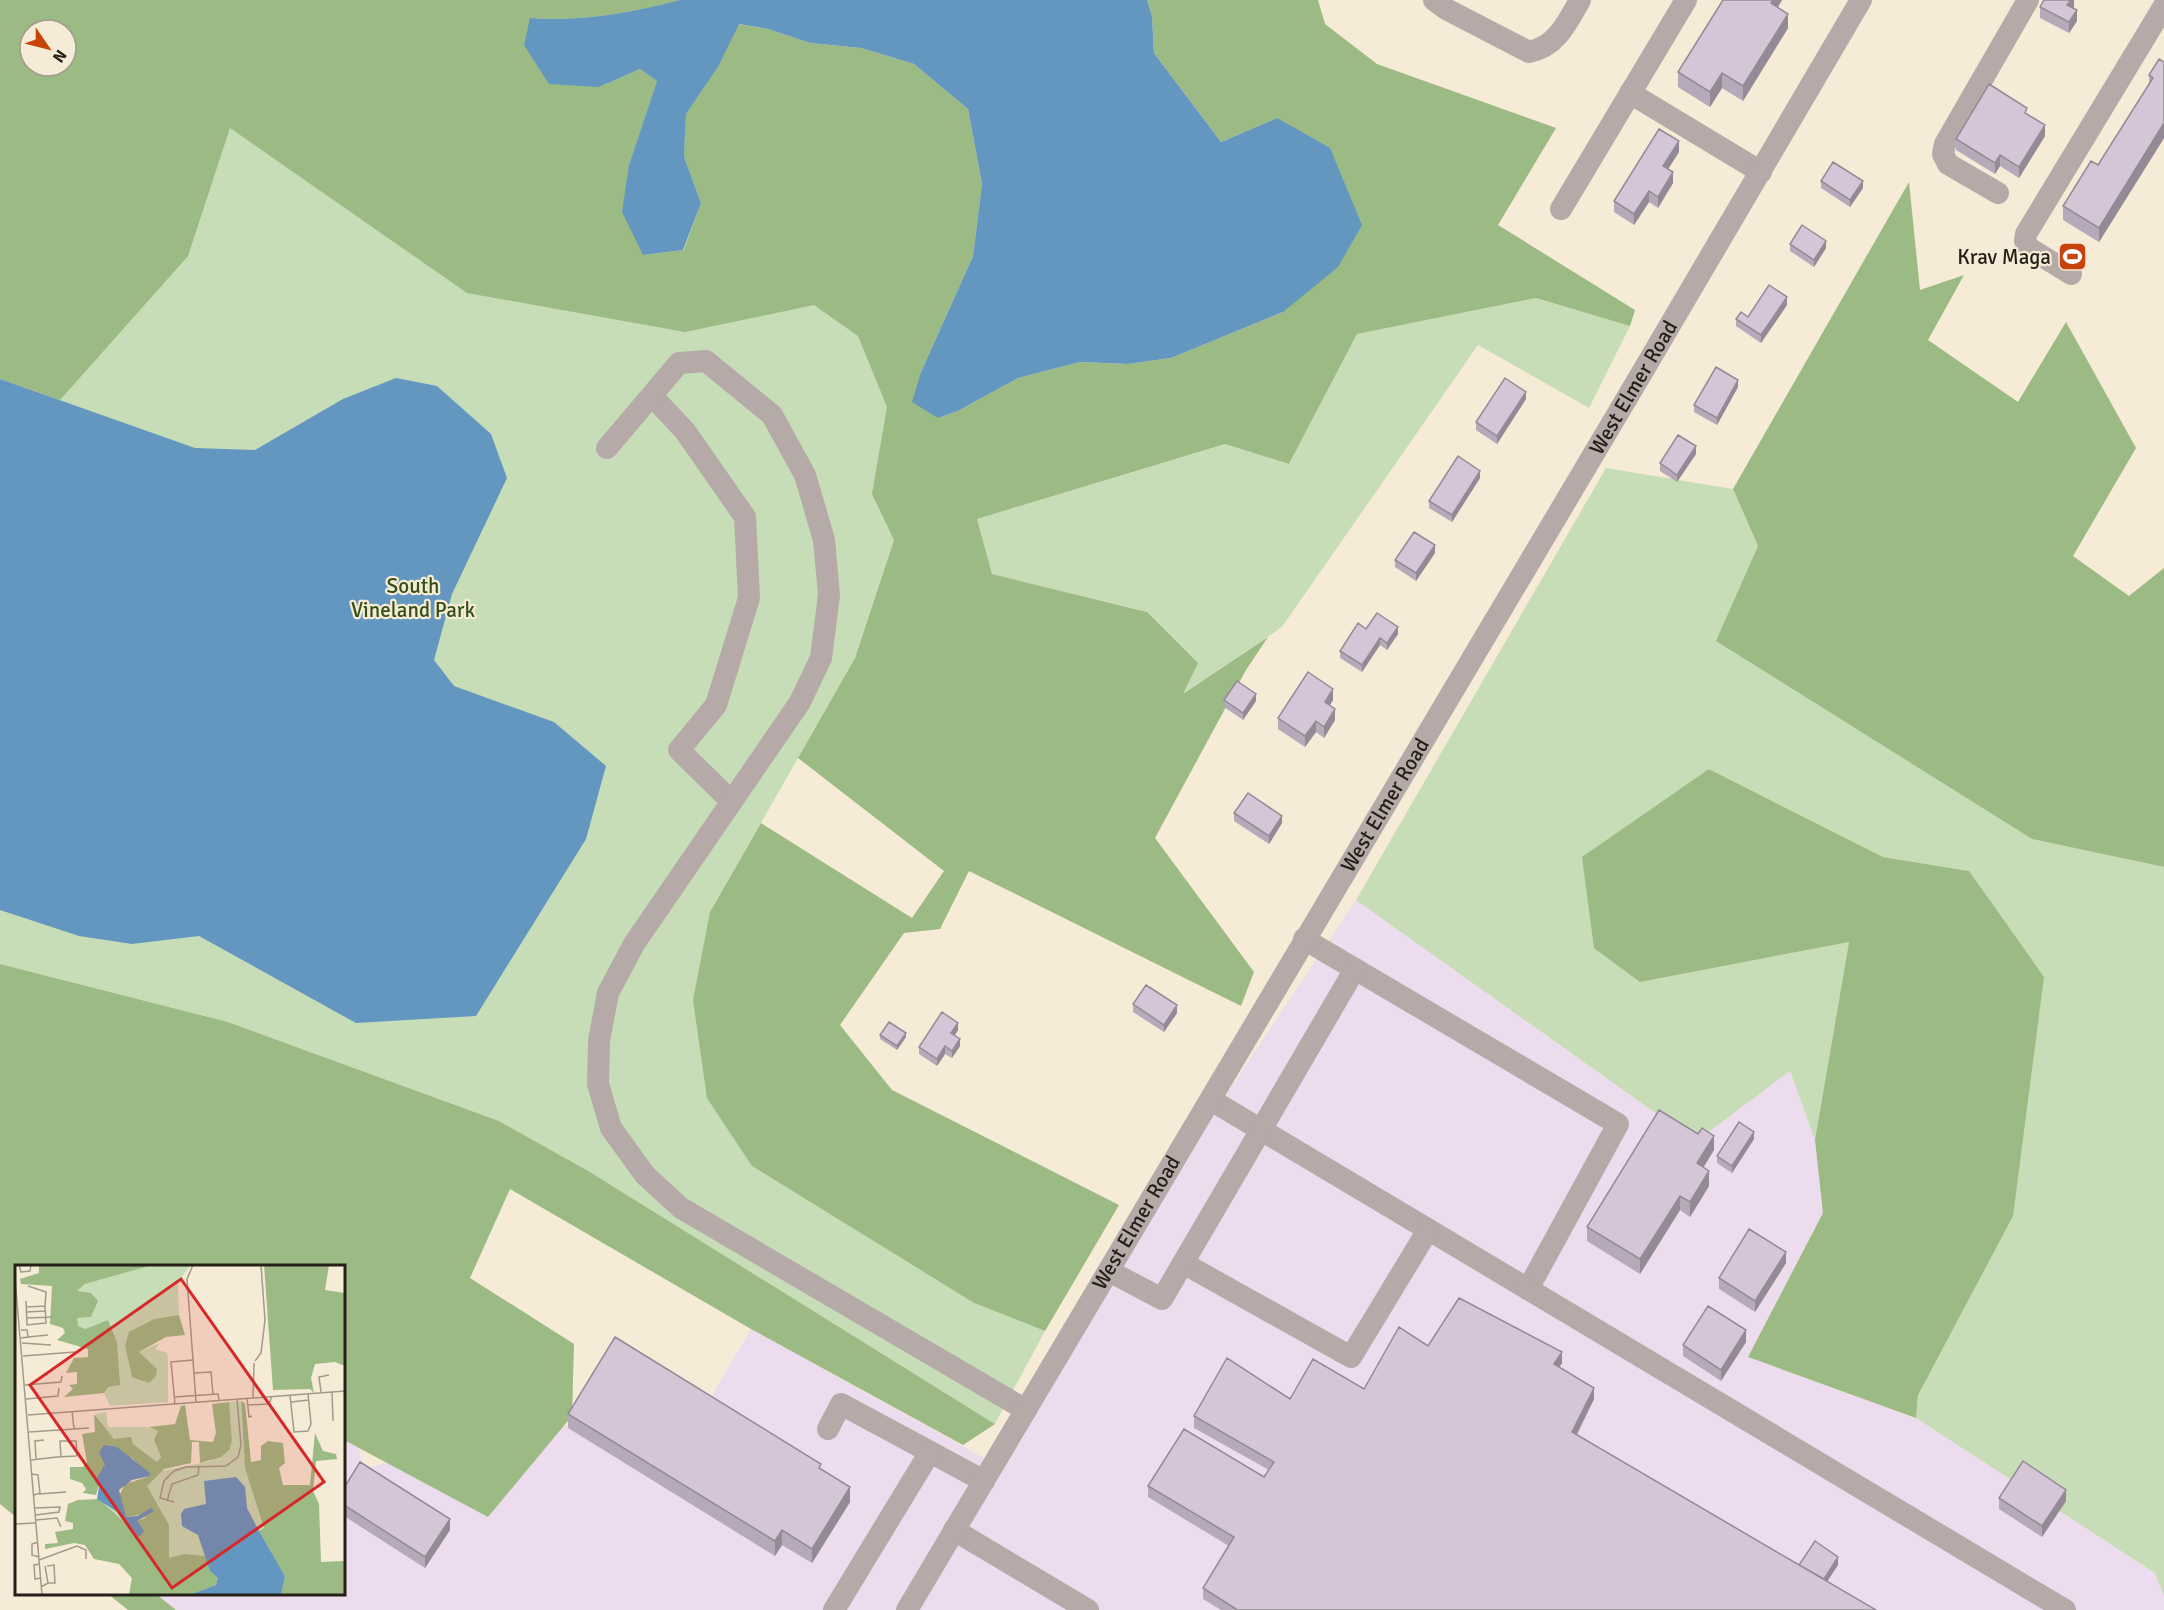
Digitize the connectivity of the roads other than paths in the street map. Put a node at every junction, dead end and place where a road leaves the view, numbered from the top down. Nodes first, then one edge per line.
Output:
1 (1434, 0) edge
2 (1580, 0) edge
3 (1686, 0) edge
4 (1861, 0) edge
5 (2028, 0) edge
6 (2164, 6) edge
7 (1630, 93) junction
8 (1761, 172) junction
9 (1998, 194) dead end
10 (1561, 209) dead end
11 (2071, 274) dead end
12 (652, 396) junction
13 (607, 448) dead end
14 (731, 801) junction
15 (1304, 939) junction
16 (1355, 969) junction
17 (1211, 1100) junction
18 (1261, 1130) junction
19 (1428, 1230) junction
20 (1183, 1263) junction
21 (1109, 1271) junction
22 (1528, 1289) junction
23 (1026, 1410) junction
24 (828, 1429) dead end
25 (930, 1452) junction
26 (984, 1481) junction
27 (954, 1530) junction
28 (834, 1610) edge
29 (907, 1610) edge
30 (1088, 1610) edge
31 (2065, 1610) edge

1 - 2 street
3 - 7 street
4 - 8 street, West Elmer Road
5 - 9 street
6 - 11 street
7 - 8 street
7 - 10 street
8 - 15 street, West Elmer Road
12 - 13 street
12 - 14 street
12 - 14 street
14 - 23 street
15 - 16 street
15 - 17 street, West Elmer Road
16 - 18 street
16 - 22 street
17 - 18 street
17 - 21 street, West Elmer Road
18 - 19 street
18 - 20 street
19 - 20 street
19 - 22 street
20 - 21 street
21 - 23 street, West Elmer Road
22 - 31 street
23 - 26 street, West Elmer Road
24 - 25 street
25 - 26 street
25 - 28 street
26 - 27 street, West Elmer Road
27 - 29 street, West Elmer Road
27 - 30 street

